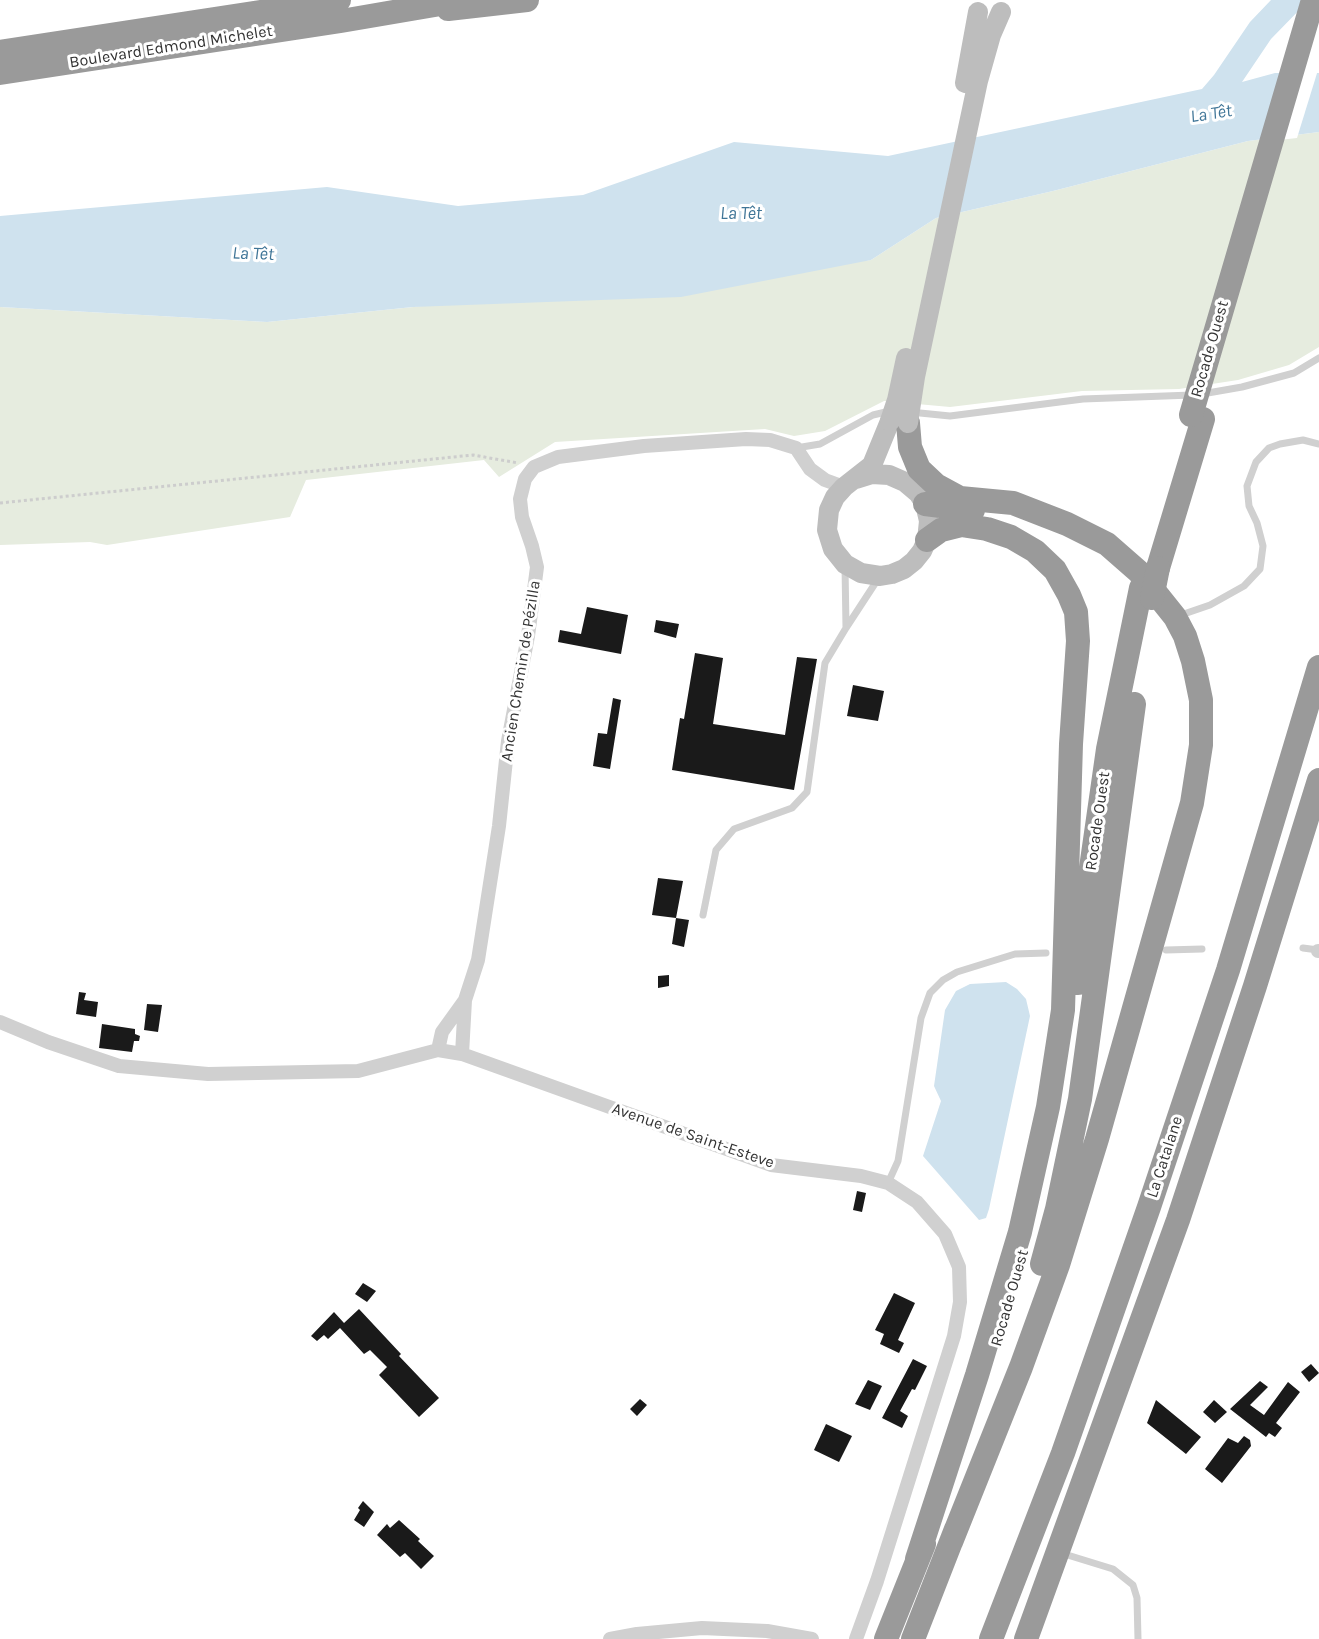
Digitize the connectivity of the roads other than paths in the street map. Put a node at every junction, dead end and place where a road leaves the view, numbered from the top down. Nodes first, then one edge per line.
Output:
1 (464, 0) edge
2 (527, 0) edge
3 (1313, 0) edge
4 (976, 6) edge
5 (1005, 6) edge
6 (340, 11) edge
7 (1319, 23) edge
8 (0, 52) edge
9 (0, 73) edge
10 (1319, 358) edge
11 (1197, 417) junction
12 (899, 422) junction
13 (1319, 444) edge
14 (796, 448) junction
15 (850, 483) junction
16 (921, 499) junction
17 (1067, 524) junction
18 (927, 540) junction
19 (845, 564) junction
20 (880, 576) junction
21 (1146, 593) junction
22 (1175, 617) junction
23 (846, 628) junction
24 (1319, 667) edge
25 (1319, 780) edge
26 (703, 915) dead end
27 (1303, 948) dead end
28 (1202, 949) dead end
29 (1166, 950) dead end
30 (1319, 950) edge
31 (1046, 953) dead end
32 (465, 999) junction
33 (0, 1022) edge
34 (438, 1050) junction
35 (462, 1054) junction
36 (888, 1183) junction
37 (951, 1542) junction
38 (1059, 1552) junction
39 (917, 1559) junction
40 (610, 1639) edge
41 (812, 1639) edge
42 (856, 1639) edge
43 (886, 1639) edge
44 (913, 1639) edge
45 (991, 1639) edge
46 (1026, 1639) edge
47 (1138, 1639) edge

1 - 6 highway
2 - 6 highway
3 - 11 highway, Rocade Ouest, bridge
4 - 12 main road, bridge
5 - 12 main road, bridge
6 - 8 highway, Boulevard Edmond Michelet
6 - 9 highway, Boulevard Edmond Michelet
7 - 11 highway, Rocade Ouest
10 - 14 lane
11 - 21 highway, Rocade Ouest, bridge
12 - 15 main road
12 - 16 main road
12 - 17 highway
13 - 22 lane
14 - 15 street
14 - 32 street, Ancien Chemin de Pézilla
15 - 16 main road
15 - 19 main road
16 - 17 highway
16 - 18 main road
17 - 22 highway
18 - 20 main road
18 - 39 highway
19 - 20 main road
19 - 23 lane
20 - 23 lane
21 - 37 highway, Rocade Ouest
21 - 39 highway, Rocade Ouest
22 - 37 highway
23 - 26 lane
24 - 45 highway, La Catalane
25 - 38 highway, La Catalane
27 - 30 lane
28 - 29 lane
31 - 36 lane
32 - 34 street, Ancien Chemin de Pézilla
32 - 35 street, Ancien Chemin de Pézilla
33 - 34 street
34 - 35 street, Avenue de Saint-Esteve
35 - 36 street, Avenue de Saint-Esteve
36 - 42 street, Avenue de Saint-Esteve
37 - 44 highway, Rocade Ouest
38 - 46 highway, La Catalane
38 - 47 lane
39 - 43 highway, Rocade Ouest
40 - 41 street

